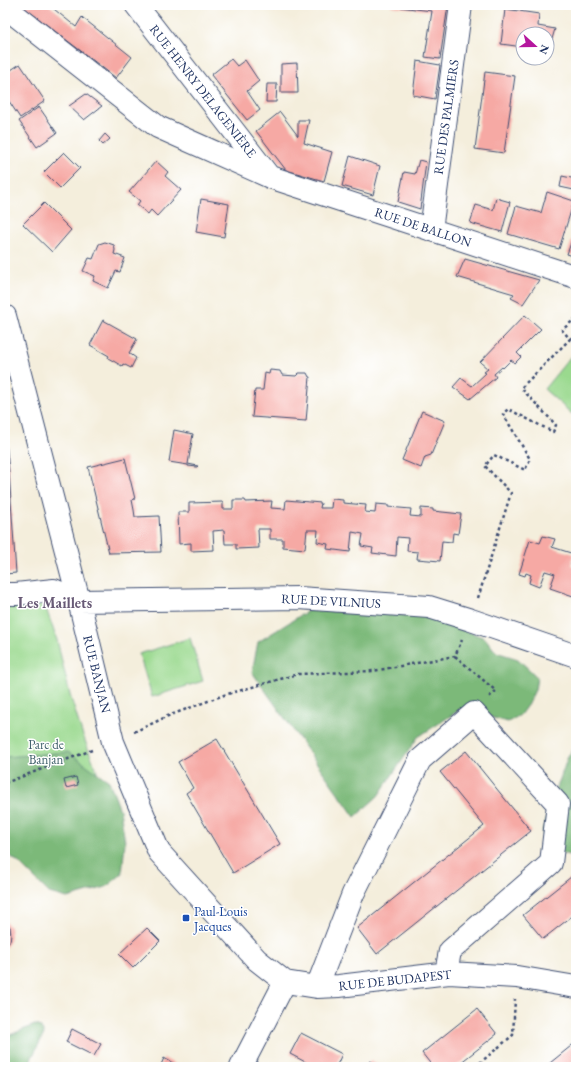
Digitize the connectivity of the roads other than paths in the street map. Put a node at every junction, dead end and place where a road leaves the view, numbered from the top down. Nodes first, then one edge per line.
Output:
1 (136, 5) edge
2 (461, 5) edge
3 (5, 7) edge
4 (270, 177) junction
5 (431, 230) junction
6 (576, 277) edge
7 (5, 316) edge
8 (5, 594) edge
9 (79, 601) junction
10 (576, 656) edge
11 (446, 973) junction
12 (285, 982) junction
13 (317, 987) junction
14 (576, 987) edge
15 (241, 1067) edge

1 - 4 street, RUE HENRY DELAGENIÈRE
2 - 5 street, RUE DES PALMIERS
3 - 4 street, RUE DE BALLON
4 - 5 street, RUE DE BALLON
5 - 6 street, RUE DE BALLON
7 - 9 street, RUE BANJAN
8 - 9 street
9 - 10 street, RUE DE VILNIUS
9 - 12 street, RUE BANJAN
11 - 13 street, RUE DE BUDAPEST
11 - 13 street
11 - 14 street, RUE DE BUDAPEST
12 - 13 street, RUE DE BUDAPEST
12 - 15 street

